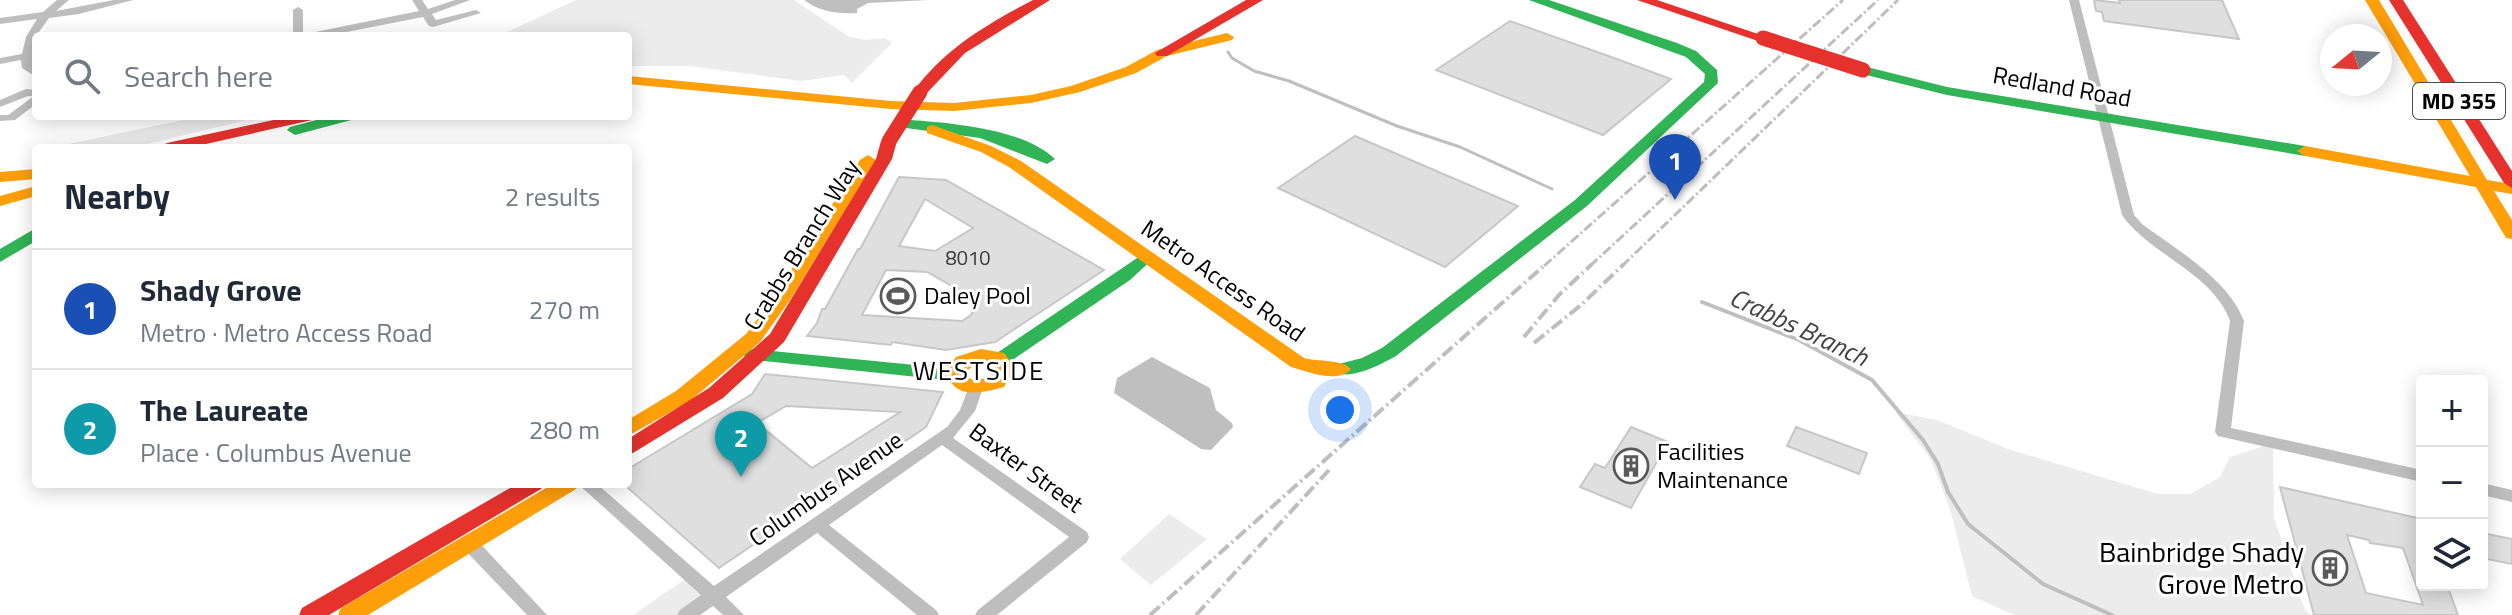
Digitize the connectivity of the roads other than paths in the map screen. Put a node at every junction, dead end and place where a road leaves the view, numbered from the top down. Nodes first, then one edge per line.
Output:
1 (64, 0) edge
2 (128, 0) edge
3 (417, 0) edge
4 (465, 0) edge
5 (1043, 0) edge
6 (1256, 0) edge
7 (1536, 0) edge
8 (1644, 0) edge
9 (2074, 0) edge
10 (2372, 0) edge
11 (2396, 0) edge
12 (298, 10) dead end
13 (426, 13) junction
14 (476, 13) dead end
15 (0, 15) edge
16 (42, 16) junction
17 (0, 21) edge
18 (36, 32) edge
19 (298, 32) edge
20 (330, 32) edge
21 (1227, 37) dead end
22 (32, 41) edge
23 (1246, 44) dead end
24 (1162, 53) junction
25 (26, 56) junction
26 (0, 61) edge
27 (32, 71) edge
28 (632, 80) edge
29 (632, 91) edge
30 (32, 93) edge
31 (690, 96) junction
32 (32, 102) edge
33 (0, 104) edge
34 (0, 118) edge
35 (2102, 119) junction
36 (294, 120) edge
37 (296, 120) edge
38 (335, 120) edge
39 (358, 120) edge
40 (909, 124) junction
41 (889, 141) junction
42 (185, 144) edge
43 (206, 144) edge
44 (244, 144) edge
45 (269, 144) edge
46 (1047, 159) dead end
47 (32, 174) edge
48 (0, 177) edge
49 (2481, 181) junction
50 (2512, 183) edge
51 (32, 192) edge
52 (0, 201) edge
53 (32, 202) edge
54 (0, 211) edge
55 (2512, 234) edge
56 (32, 236) edge
57 (0, 257) edge
58 (1146, 257) junction
59 (1166, 270) junction
60 (1124, 276) junction
61 (736, 354) junction
62 (760, 356) junction
63 (1001, 359) junction
64 (957, 370) junction
65 (975, 388) junction
66 (632, 427) edge
67 (943, 438) junction
68 (632, 446) edge
69 (2416, 475) edge
70 (527, 488) edge
71 (562, 488) edge
72 (591, 488) edge
73 (2488, 490) edge
74 (2512, 496) edge
75 (817, 524) junction
76 (469, 543) junction
77 (714, 595) junction
78 (531, 613) edge
79 (310, 615) edge
80 (349, 615) edge
81 (686, 615) edge
82 (735, 615) edge
83 (930, 615) edge
84 (984, 615) edge

1 - 16 street
2 - 16 street
3 - 13 street
4 - 13 street
5 - 41 main road, Crabbs Branch Way, bridge
6 - 24 main road
7 - 59 main road, Metro Access Road
8 - 35 main road, Redland Road, bridge
9 - 35 street
10 - 49 main road, MD 355
11 - 50 main road, MD 355
12 - 19 street
13 - 14 street
13 - 20 street
15 - 17 street
16 - 17 street
16 - 18 street
21 - 24 main road
22 - 25 street
23 - 31 main road
24 - 28 main road
25 - 26 street
25 - 27 street
29 - 31 main road, Metro Access Road
30 - 33 street
31 - 40 main road, Metro Access Road
32 - 34 street
35 - 49 main road, Redland Road
35 - 69 street
36 - 42 main road
37 - 43 main road
38 - 44 main road
39 - 45 main road
40 - 46 main road
40 - 58 main road, Metro Access Road
41 - 61 main road, Crabbs Branch Way
41 - 62 main road, Crabbs Branch Way
47 - 48 main road
49 - 50 main road, Redland Road
49 - 55 main road, MD 355
51 - 52 main road
53 - 54 main road
56 - 57 main road
58 - 59 main road, Metro Access Road
58 - 60 main road
59 - 60 main road
60 - 63 main road
61 - 62 main road
61 - 66 main road, Crabbs Branch Way
62 - 64 main road
62 - 68 main road, Crabbs Branch Way
63 - 64 main road
63 - 65 main road
64 - 65 main road
65 - 67 street, Columbus Avenue
67 - 75 street, Columbus Avenue
67 - 84 street, Baxter Street
70 - 79 main road
71 - 76 main road
72 - 77 street
73 - 74 street
75 - 77 street, Columbus Avenue
75 - 83 street
76 - 78 street
76 - 80 main road
77 - 81 street, Columbus Avenue
77 - 82 street

